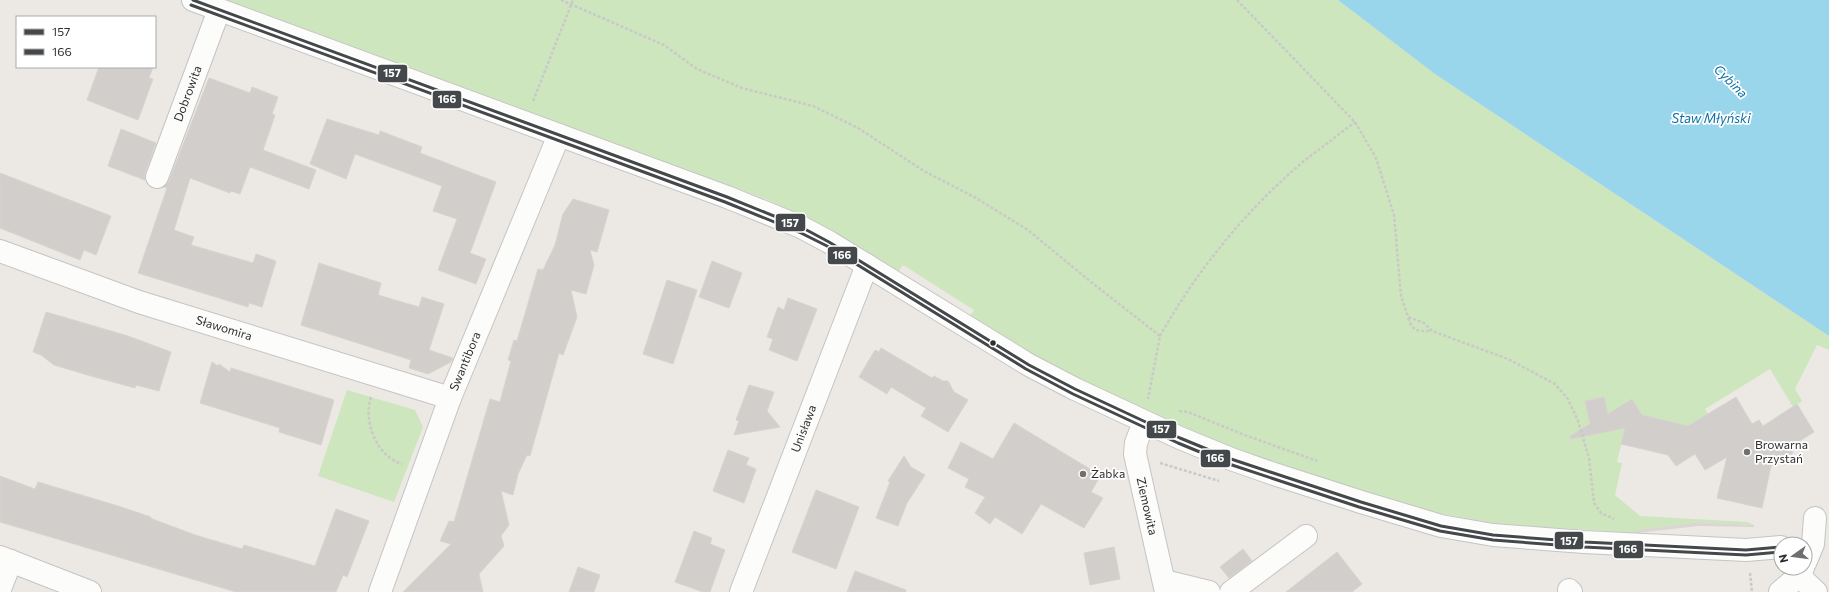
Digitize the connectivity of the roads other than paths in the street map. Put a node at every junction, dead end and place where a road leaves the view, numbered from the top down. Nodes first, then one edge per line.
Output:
1 (193, 0) edge
2 (219, 10) junction
3 (559, 135) junction
4 (157, 177) dead end
5 (0, 251) edge
6 (867, 265) junction
7 (450, 398) junction
8 (1144, 422) junction
9 (1815, 518) dead end
10 (1306, 536) dead end
11 (1812, 536) edge
12 (1773, 548) edge
13 (5, 559) edge
14 (1793, 576) edge
15 (1813, 576) edge
16 (1165, 587) edge
17 (0, 589) edge
18 (90, 592) edge
19 (380, 592) edge
20 (741, 592) edge
21 (1209, 592) edge
22 (1231, 592) edge
23 (1780, 592) edge
24 (1816, 592) edge

1 - 2 street
2 - 3 street
2 - 4 street, Dobrowita
3 - 6 street
3 - 7 street, Swantibora
5 - 7 street, Sławomira
6 - 8 street
6 - 20 street, Unisława
7 - 19 street, Swantibora
8 - 12 street
8 - 16 street, Ziemowita
9 - 11 street
10 - 22 street
13 - 17 street
13 - 18 street
14 - 23 street
15 - 24 street
16 - 21 street

